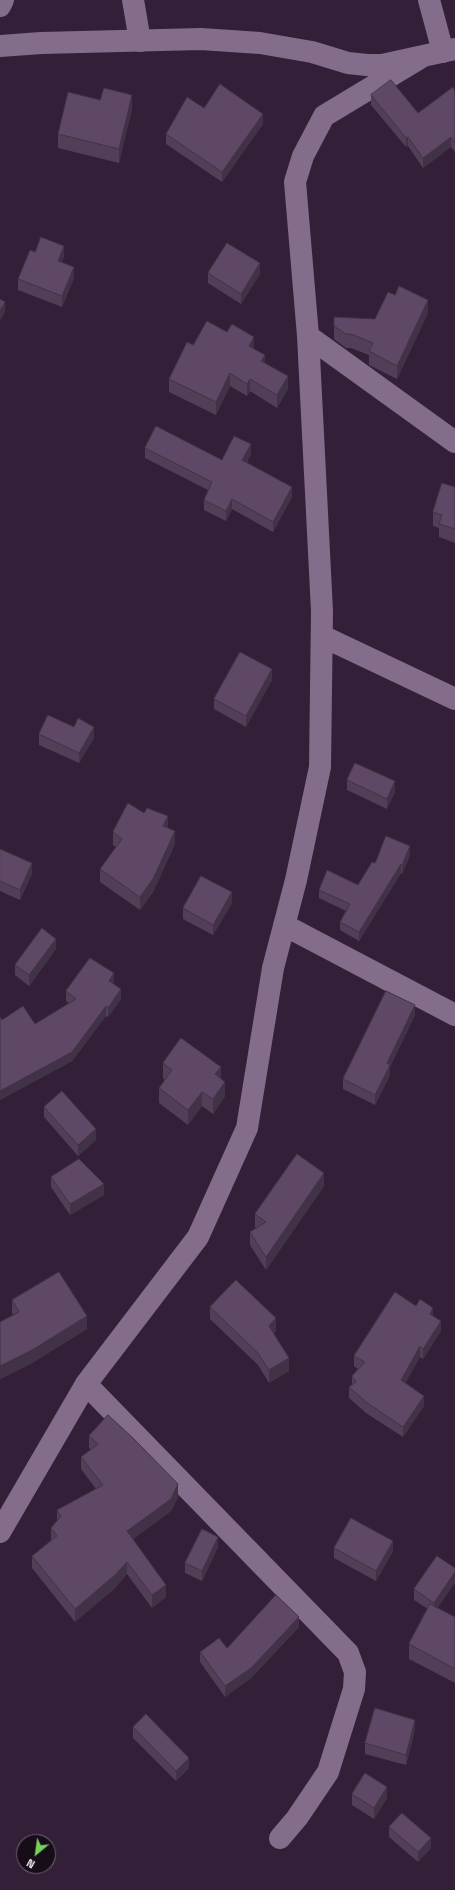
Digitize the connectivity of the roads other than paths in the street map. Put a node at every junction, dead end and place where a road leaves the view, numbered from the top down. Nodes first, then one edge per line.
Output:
1 (3, 0) edge
2 (133, 0) edge
3 (429, 0) edge
4 (0, 6) edge
5 (140, 41) junction
6 (0, 46) edge
7 (440, 52) edge
8 (308, 336) junction
9 (455, 442) edge
10 (322, 636) junction
11 (455, 699) edge
12 (284, 925) junction
13 (455, 1016) edge
14 (86, 1384) junction
15 (0, 1532) edge
16 (280, 1838) dead end

1 - 4 street
2 - 5 street
3 - 7 street
5 - 6 street
5 - 7 street
7 - 8 street
8 - 9 street
8 - 10 street
10 - 11 street
10 - 12 street
12 - 13 street
12 - 14 street
14 - 15 street
14 - 16 street

